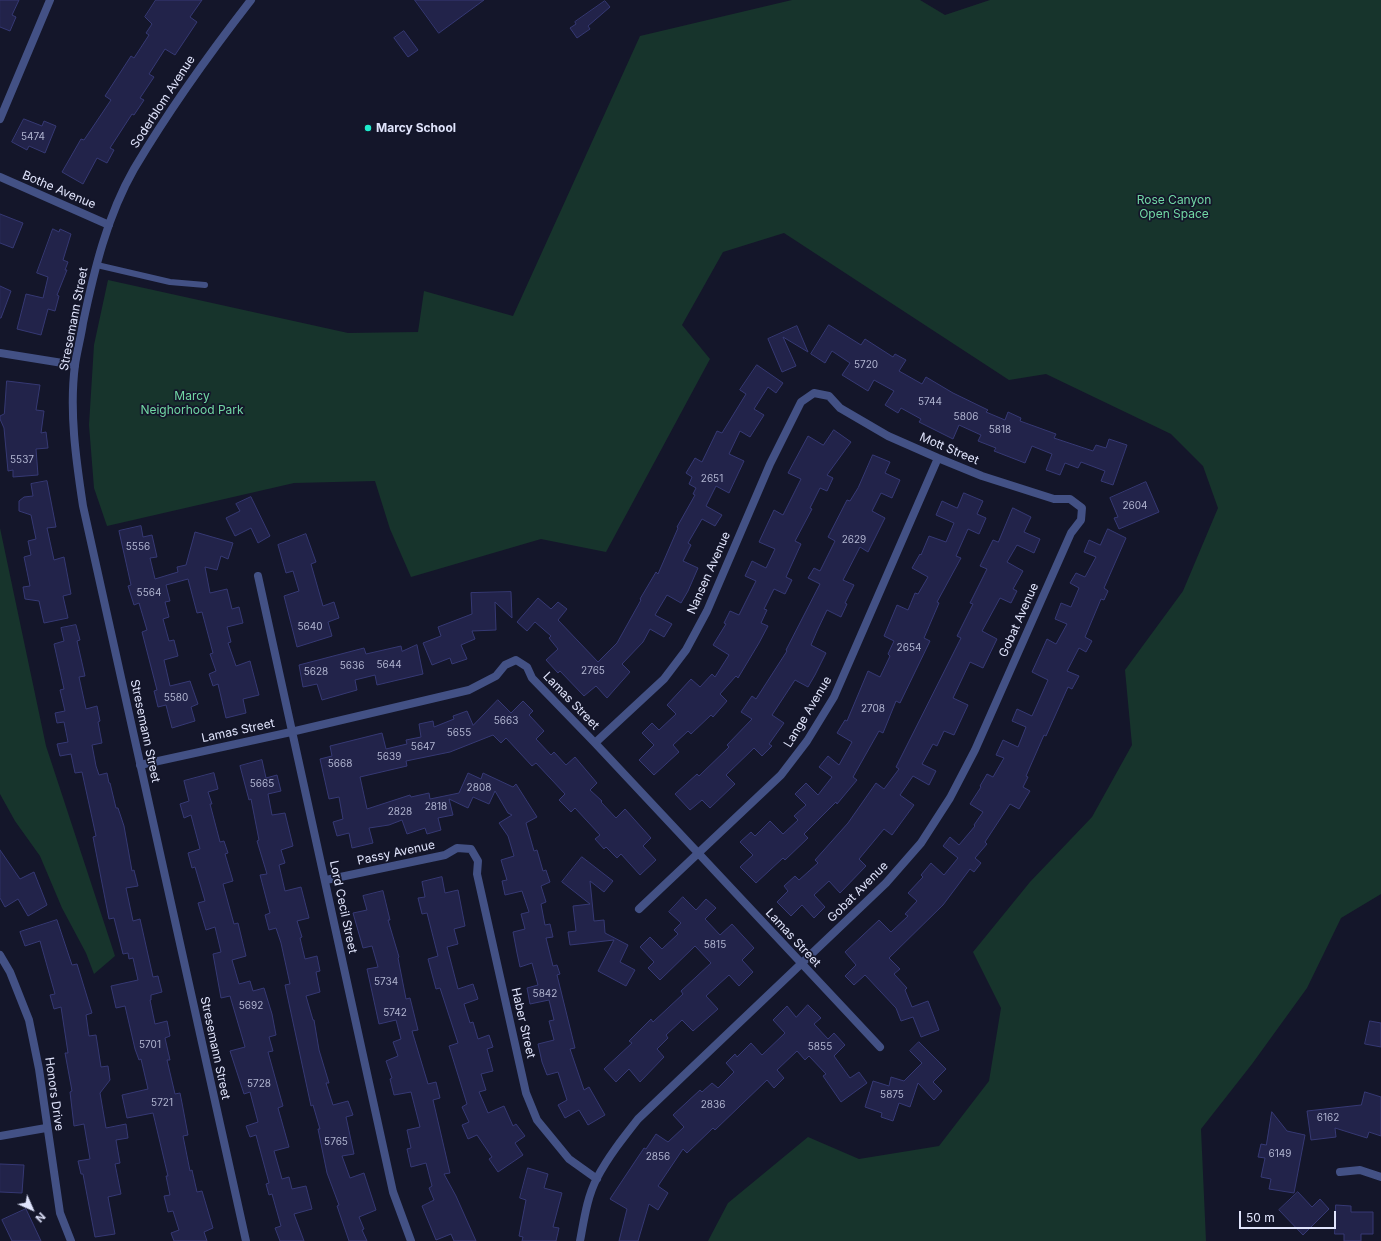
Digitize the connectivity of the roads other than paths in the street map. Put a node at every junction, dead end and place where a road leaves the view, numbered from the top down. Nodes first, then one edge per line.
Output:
1 (50, 0) edge
2 (251, 0) edge
3 (0, 119) edge
4 (0, 177) edge
5 (109, 225) junction
6 (97, 265) junction
7 (205, 285) dead end
8 (0, 353) edge
9 (75, 365) junction
10 (814, 393) joint
11 (938, 458) junction
12 (1082, 508) joint
13 (258, 576) dead end
14 (291, 732) junction
15 (596, 743) junction
16 (140, 765) junction
17 (471, 849) joint
18 (698, 854) junction
19 (326, 880) junction
20 (639, 909) dead end
21 (0, 955) edge
22 (801, 964) junction
23 (880, 1048) dead end
24 (46, 1128) junction
25 (0, 1136) edge
26 (1340, 1172) dead end
27 (1381, 1177) edge
28 (597, 1179) junction
29 (71, 1241) edge
30 (246, 1241) edge
31 (411, 1241) edge
32 (580, 1241) edge

1 - 3 street
2 - 5 street, Soderblom Avenue
4 - 5 street, Bothe Avenue
5 - 6 street, Stresemann Street
6 - 7 lane
6 - 9 street, Stresemann Street
8 - 9 street
9 - 16 street, Stresemann Street
10 - 11 street, Mott Street
10 - 15 street, Nansen Avenue
11 - 12 street, Mott Street
11 - 18 street, Lange Avenue
12 - 22 street, Gobat Avenue
13 - 14 street, Lord Cecil Street
14 - 15 street, Lamas Street
14 - 16 street, Lamas Street
14 - 19 street, Lord Cecil Street
15 - 18 street, Lamas Street
16 - 30 street, Stresemann Street
17 - 19 street, Passy Avenue
17 - 28 street, Haber Street
18 - 20 street, Lange Avenue
18 - 22 street, Lamas Street
19 - 31 street, Lord Cecil Street
21 - 24 street, Honors Drive
22 - 23 street, Lamas Street
22 - 28 street, Gobat Avenue
24 - 25 street
24 - 29 street, Honors Drive
26 - 27 street
28 - 32 street, Gobat Avenue

